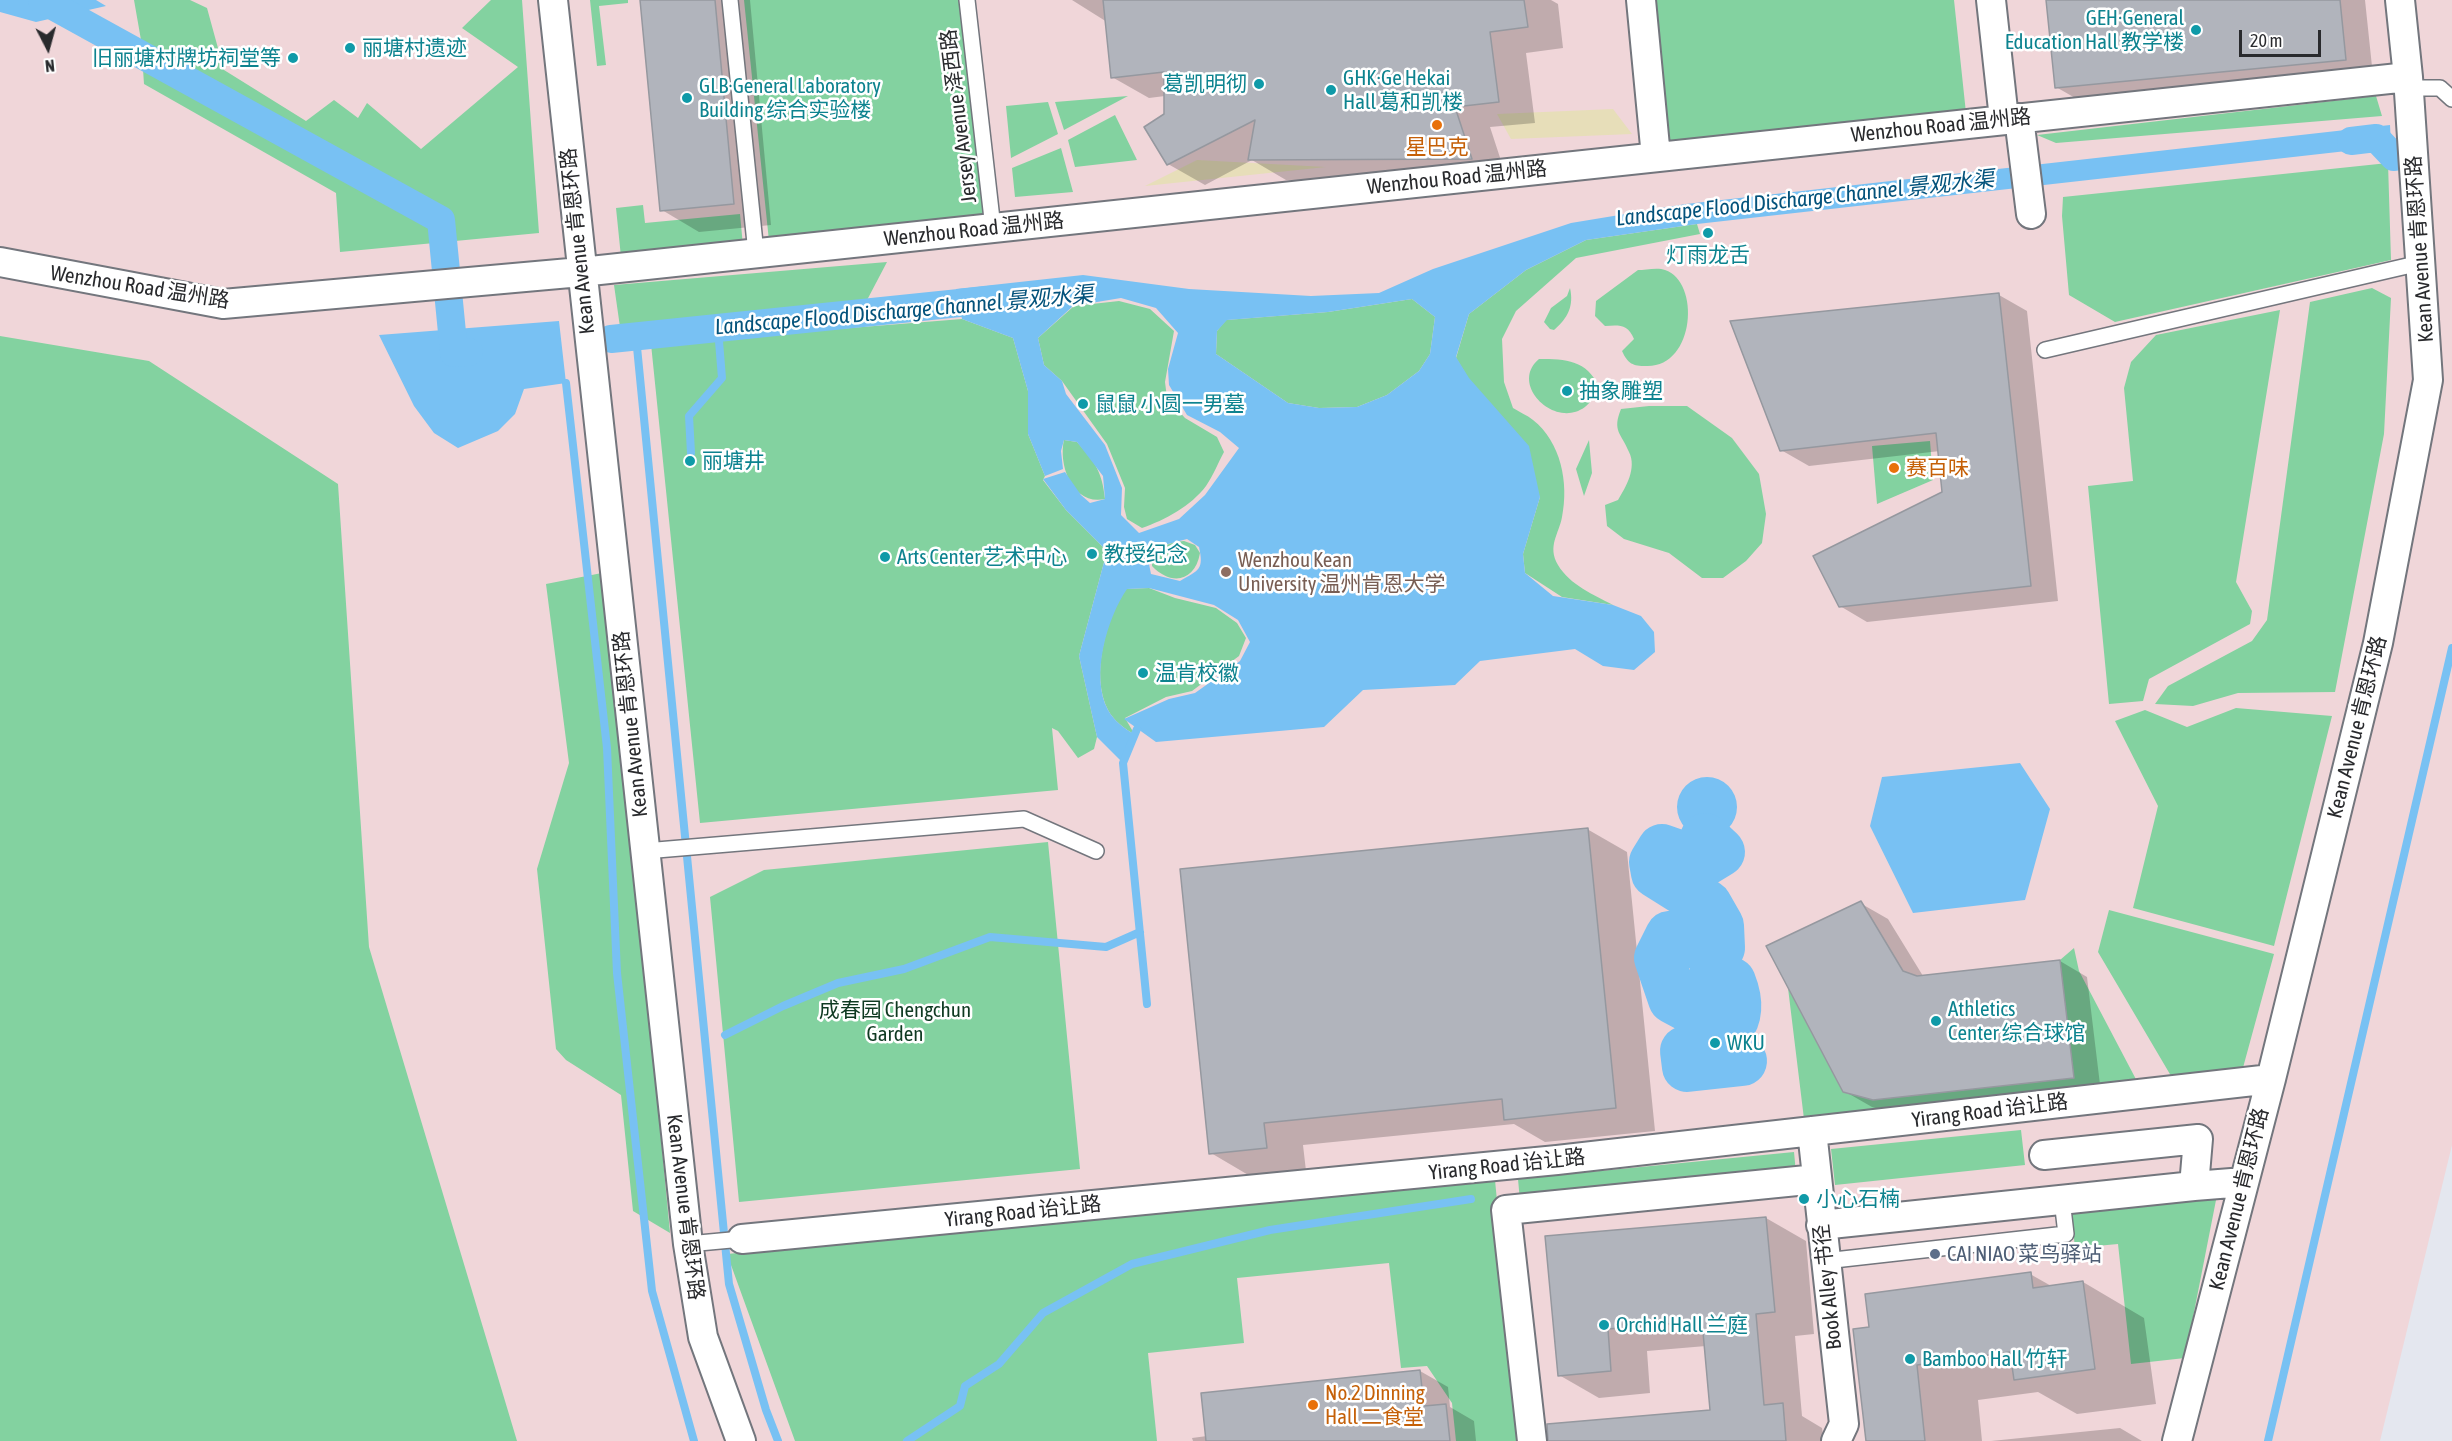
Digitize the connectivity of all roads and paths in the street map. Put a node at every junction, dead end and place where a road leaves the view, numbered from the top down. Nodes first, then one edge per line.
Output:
1 (553, 0) edge
2 (730, 0) edge
3 (967, 0) edge
4 (1641, 0) edge
5 (1991, 0) edge
6 (2400, 0) edge
7 (2408, 82) junction
8 (2452, 99) edge
9 (2014, 119) junction
10 (1656, 157) junction
11 (2031, 214) dead end
12 (993, 228) junction
13 (756, 253) junction
14 (0, 262) edge
15 (2420, 263) junction
16 (581, 272) junction
17 (2045, 350) dead end
18 (645, 852) junction
19 (1096, 852) dead end
20 (2271, 1079) junction
21 (1812, 1131) junction
22 (2044, 1155) dead end
23 (1817, 1179) junction
24 (2244, 1182) junction
25 (2194, 1186) junction
26 (2062, 1200) junction
27 (1821, 1225) junction
28 (742, 1239) joint
29 (697, 1243) junction
30 (1825, 1261) junction
31 (741, 1441) edge
32 (1532, 1441) edge
33 (1836, 1441) edge
34 (2177, 1441) edge

1 - 16 street, Kean Avenue 肯恩环路
2 - 13 lane
3 - 12 lane, Jersey Avenue 泽西路
4 - 10 street
5 - 9 street
6 - 7 street, Kean Avenue 肯恩环路
7 - 8 lane
7 - 9 street, Wenzhou Road 温州路
7 - 15 street, Kean Avenue 肯恩环路
9 - 10 street, Wenzhou Road 温州路
9 - 11 street
10 - 12 street, Wenzhou Road 温州路
12 - 13 street, Wenzhou Road 温州路
13 - 16 street, Wenzhou Road 温州路
14 - 16 street, Wenzhou Road 温州路
15 - 17 lane
15 - 20 street, Kean Avenue 肯恩环路
16 - 18 street, Kean Avenue 肯恩环路
18 - 19 lane
18 - 29 street, Kean Avenue 肯恩环路
20 - 21 street, Yirang Road 诒让路
20 - 24 street, Kean Avenue 肯恩环路
21 - 23 street, Book Alley 书径
21 - 28 street, Yirang Road 诒让路
22 - 25 street
23 - 27 street, Book Alley 书径
23 - 32 street
24 - 25 street
24 - 34 street, Kean Avenue 肯恩环路
25 - 26 street
26 - 27 street
26 - 30 lane
27 - 30 street, Book Alley 书径
28 - 29 lane
29 - 31 street, Kean Avenue 肯恩环路
30 - 33 street, Book Alley 书径

